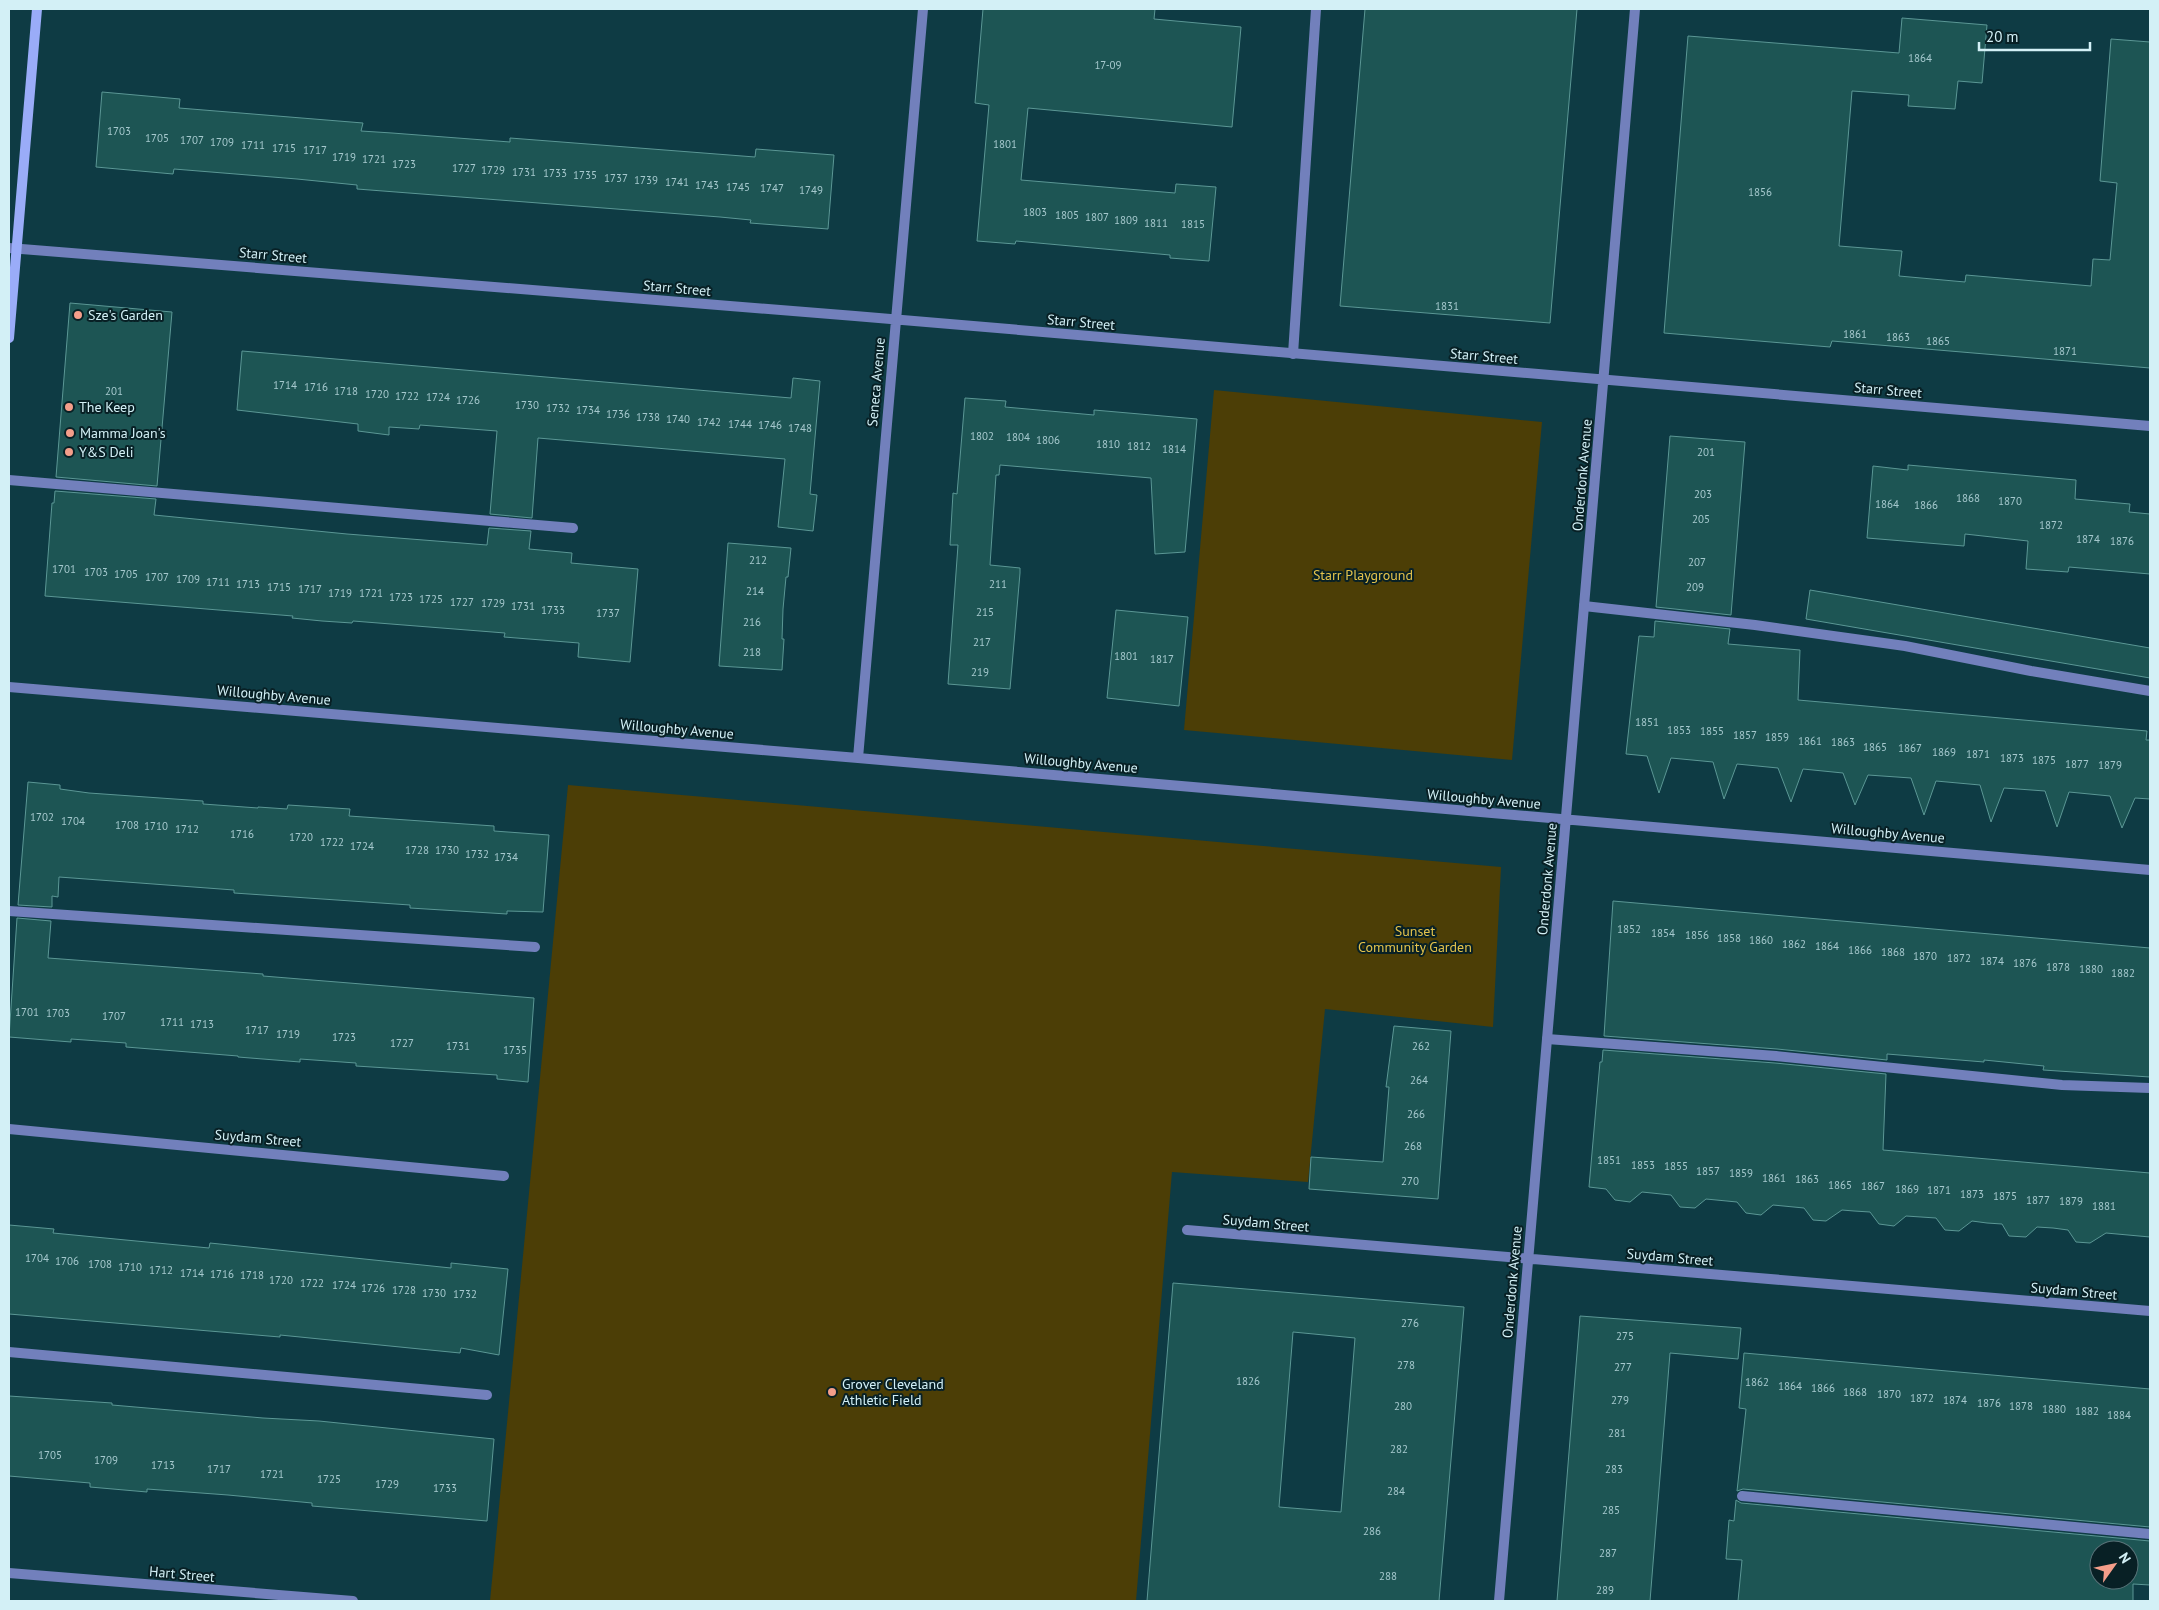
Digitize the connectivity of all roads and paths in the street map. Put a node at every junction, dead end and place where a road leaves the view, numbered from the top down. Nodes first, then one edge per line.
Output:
1 (37, 9) edge
2 (923, 9) edge
3 (1316, 9) edge
4 (1635, 9) edge
5 (13, 248) edge
6 (896, 320) junction
7 (9, 338) edge
8 (1293, 354) junction
9 (1604, 380) junction
10 (2150, 426) edge
11 (9, 480) edge
12 (573, 528) dead end
13 (1584, 606) junction
14 (9, 687) edge
15 (2150, 691) edge
16 (858, 758) junction
17 (1566, 820) junction
18 (2150, 870) edge
19 (9, 912) edge
20 (535, 948) dead end
21 (1547, 1039) junction
22 (2150, 1088) edge
23 (9, 1129) edge
24 (504, 1176) dead end
25 (1187, 1230) dead end
26 (1528, 1259) junction
27 (2150, 1311) edge
28 (9, 1352) edge
29 (487, 1395) dead end
30 (1742, 1496) dead end
31 (2150, 1534) edge
32 (9, 1573) edge
33 (353, 1601) edge
34 (1499, 1601) edge

1 - 5 main road
2 - 6 street, Seneca Avenue
3 - 8 street
4 - 9 street, Onderdonk Avenue
5 - 6 street, Starr Street
5 - 7 main road
6 - 8 street, Starr Street
6 - 16 street, Seneca Avenue
8 - 9 street, Starr Street
9 - 10 street, Starr Street
9 - 13 street, Onderdonk Avenue
11 - 12 street
13 - 15 street
13 - 17 street, Onderdonk Avenue
14 - 16 street, Willoughby Avenue
16 - 17 street, Willoughby Avenue
17 - 18 street, Willoughby Avenue
17 - 21 street, Onderdonk Avenue
19 - 20 street
21 - 22 street
21 - 26 street, Onderdonk Avenue
23 - 24 street, Suydam Street
25 - 26 street, Suydam Street
26 - 27 street, Suydam Street
26 - 34 street, Onderdonk Avenue
28 - 29 street
30 - 31 street
32 - 33 street, Hart Street

